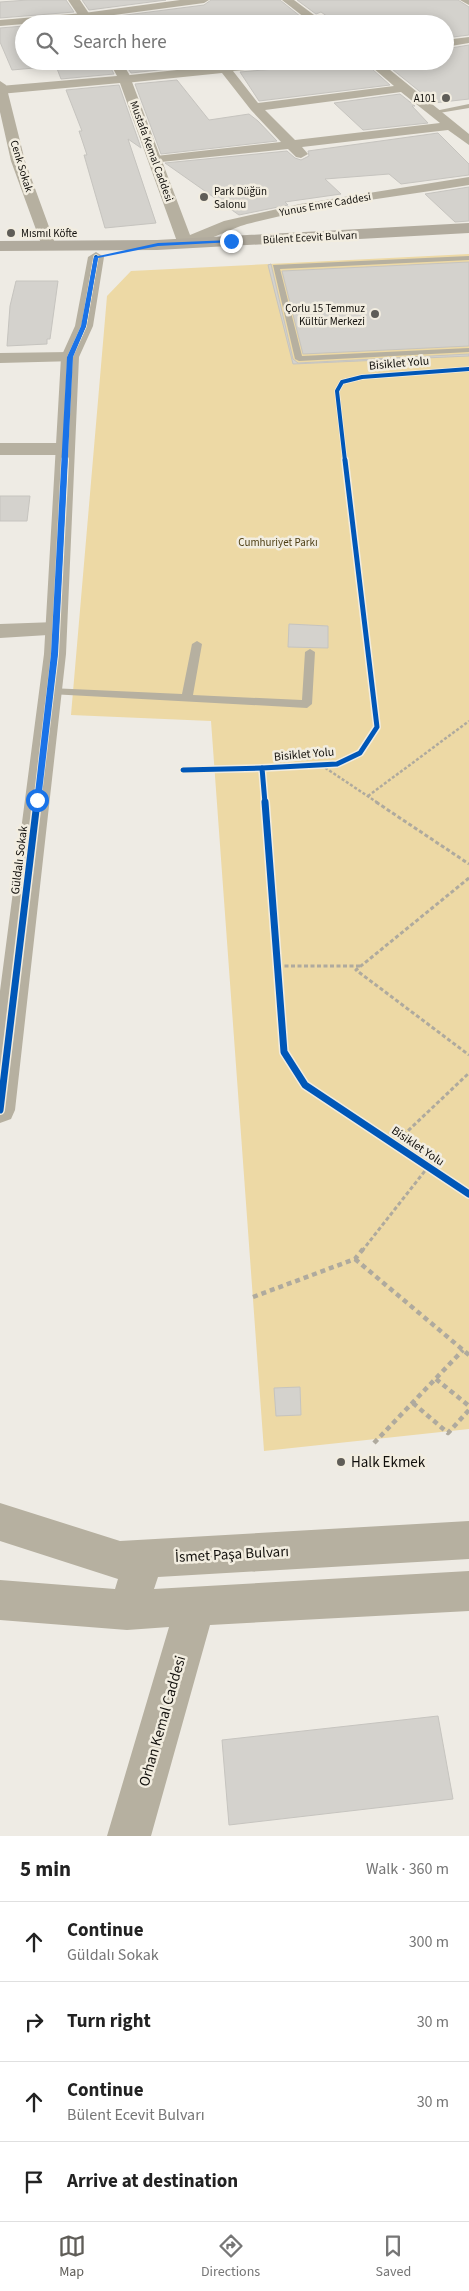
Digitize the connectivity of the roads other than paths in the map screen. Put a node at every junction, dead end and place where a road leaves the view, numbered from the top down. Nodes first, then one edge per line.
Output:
1 (74, 0) edge
2 (204, 0) edge
3 (287, 0) edge
4 (84, 15) edge
5 (116, 15) edge
6 (308, 15) edge
7 (15, 22) edge
8 (0, 23) edge
9 (469, 40) edge
10 (454, 42) edge
11 (120, 70) edge
12 (215, 70) edge
13 (226, 70) edge
14 (382, 70) edge
15 (125, 79) junction
16 (1, 88) edge
17 (404, 88) junction
18 (469, 106) edge
19 (255, 107) junction
20 (433, 112) junction
21 (451, 126) junction
22 (469, 141) edge
23 (297, 150) junction
24 (156, 160) junction
25 (7, 173) dead end
26 (22, 173) junction
27 (469, 181) edge
28 (469, 228) edge
29 (469, 241) edge
30 (158, 245) junction
31 (0, 246) edge
32 (186, 249) junction
33 (49, 252) junction
34 (96, 257) junction
35 (469, 258) edge
36 (0, 259) edge
37 (469, 350) edge
38 (70, 357) junction
39 (0, 358) edge
40 (0, 449) edge
41 (65, 449) junction
42 (56, 629) junction
43 (0, 631) edge
44 (197, 644) dead end
45 (310, 652) dead end
46 (50, 691) junction
47 (187, 698) junction
48 (6, 1016) edge
49 (0, 1110) edge
50 (0, 1522) edge
51 (469, 1540) edge
52 (145, 1559) junction
53 (469, 1592) edge
54 (0, 1600) edge
55 (196, 1605) junction
56 (126, 1610) junction
57 (129, 1836) edge

1 - 4 street
2 - 5 street
3 - 6 street
7 - 8 street
9 - 10 street
11 - 15 street, Mustafa Kemal Caddesi
12 - 15 street
13 - 19 street
14 - 17 street
15 - 16 street
15 - 24 street, Mustafa Kemal Caddesi
16 - 26 street, Cenk Sokak
17 - 19 street
17 - 20 street
18 - 20 lane
19 - 23 street
20 - 21 street
21 - 22 street
21 - 23 street
23 - 24 street
24 - 32 street, Mustafa Kemal Caddesi
25 - 26 street
26 - 33 street, Cenk Sokak
27 - 32 street, Yunus Emre Caddesi
28 - 32 main road, Bülent Ecevit Bulvarı
29 - 32 main road, Bülent Ecevit Bulvarı
30 - 32 main road, Bülent Ecevit Bulvarı
30 - 33 main road, Bülent Ecevit Bulvarı
30 - 34 main road
31 - 33 main road, Bülent Ecevit Bulvarı
32 - 34 main road, Bülent Ecevit Bulvarı
33 - 34 main road
33 - 36 main road, Bülent Ecevit Bulvarı
34 - 38 street, Güldalı Sokak
35 - 37 lane
38 - 39 street
38 - 41 street, Güldalı Sokak
40 - 41 street
41 - 42 street, Güldalı Sokak
42 - 43 street
42 - 46 street, Güldalı Sokak
44 - 47 lane
45 - 47 lane
46 - 47 lane
46 - 48 street, Güldalı Sokak
48 - 49 street, Güldalı Sokak
50 - 52 street, İsmet Paşa Bulvarı
51 - 52 street, İsmet Paşa Bulvarı
52 - 56 street
53 - 55 street
54 - 56 street
55 - 56 street
55 - 57 street, Orhan Kemal Caddesi

